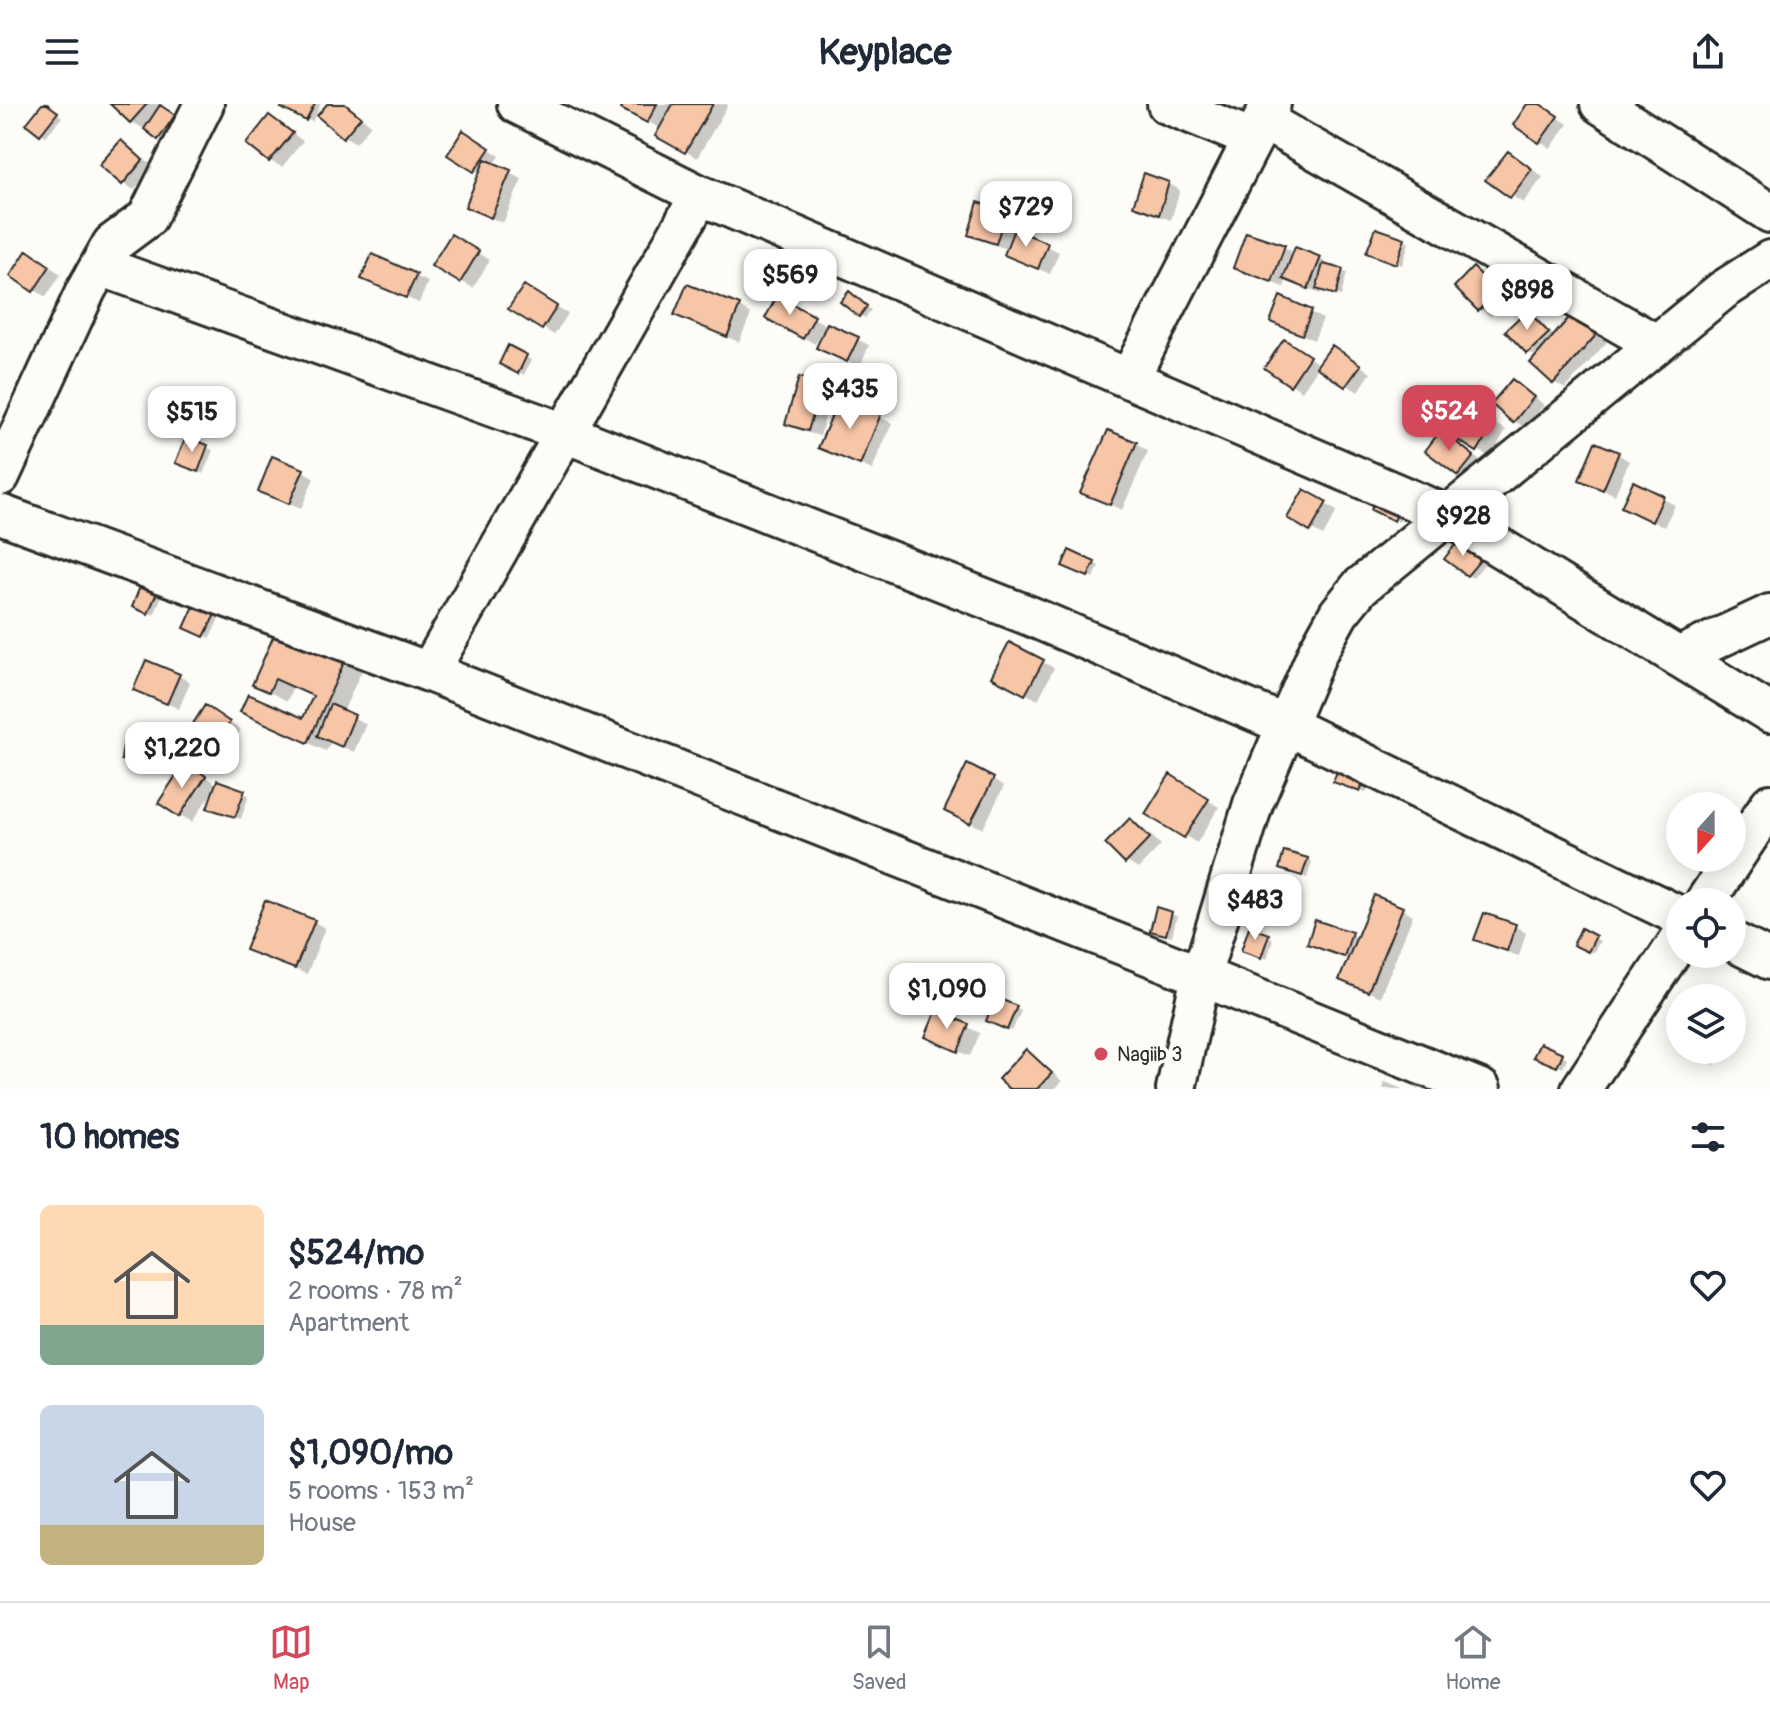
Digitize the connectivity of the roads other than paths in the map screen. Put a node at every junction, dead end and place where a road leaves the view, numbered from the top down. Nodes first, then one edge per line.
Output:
1 (204, 104) edge
2 (517, 104) edge
3 (1167, 104) edge
4 (1600, 104) edge
5 (1262, 121) edge
6 (700, 195) junction
7 (1770, 213) edge
8 (1770, 260) edge
9 (100, 266) junction
10 (1656, 344) junction
11 (1129, 379) junction
12 (565, 433) junction
13 (0, 476) edge
14 (0, 514) edge
15 (1447, 515) junction
16 (1770, 614) edge
17 (1678, 657) junction
18 (429, 672) junction
19 (1770, 713) edge
20 (1286, 725) junction
21 (1770, 804) edge
22 (1714, 888) edge
23 (1666, 909) edge
24 (1746, 948) edge
25 (1666, 960) edge
26 (1770, 960) edge
27 (1201, 976) junction
28 (1182, 1086) edge
29 (1481, 1089) edge
30 (1581, 1089) edge

1 - 9 street
2 - 6 street
3 - 5 street
4 - 7 street
5 - 10 street
5 - 11 street
6 - 11 street
6 - 12 street
8 - 10 street
9 - 12 street
9 - 13 street
10 - 15 street
11 - 15 street
12 - 18 street
12 - 20 street
14 - 18 street
15 - 17 street
15 - 20 street
16 - 17 street
17 - 19 street
18 - 27 street
20 - 23 street
20 - 27 street
21 - 22 street
24 - 26 street
25 - 30 street
27 - 28 street
27 - 29 street

